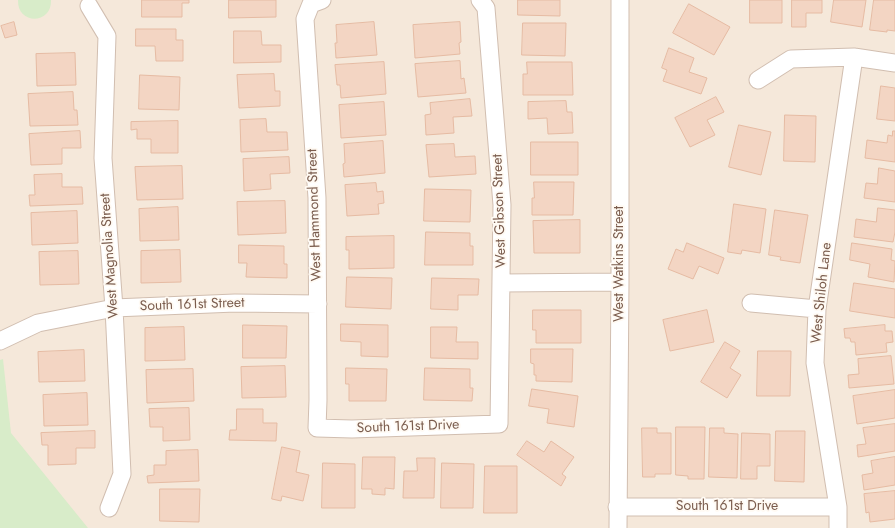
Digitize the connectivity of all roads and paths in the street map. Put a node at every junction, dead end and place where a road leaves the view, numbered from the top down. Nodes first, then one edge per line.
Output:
1 (480, 0) edge
2 (620, 0) edge
3 (317, 2) edge
4 (89, 6) dead end
5 (854, 57) junction
6 (895, 62) edge
7 (758, 80) dead end
8 (502, 282) junction
9 (620, 282) junction
10 (751, 303) dead end
11 (318, 304) junction
12 (114, 308) junction
13 (817, 309) junction
14 (0, 341) edge
15 (499, 424) joint
16 (316, 428) joint
17 (617, 506) junction
18 (838, 507) junction
19 (109, 508) dead end
20 (618, 528) edge
21 (838, 528) edge

1 - 8 street, West Gibson Street
2 - 9 street, West Watkins Street
3 - 11 street, West Hammond Street
4 - 12 street, West Magnolia Street
5 - 6 street
5 - 7 street
5 - 13 street, West Shiloh Lane
8 - 9 street
8 - 15 street, West Gibson Street
9 - 17 street, West Watkins Street
10 - 13 street
11 - 12 street, South 161st Street
11 - 16 street, West Hammond Street
12 - 14 street, South 161st Street
12 - 19 street, West Magnolia Street
13 - 18 street, West Shiloh Lane
15 - 16 street, South 161st Drive
17 - 18 street, South 161st Drive
17 - 20 street, West Watkins Street
18 - 21 street, West Shiloh Lane

